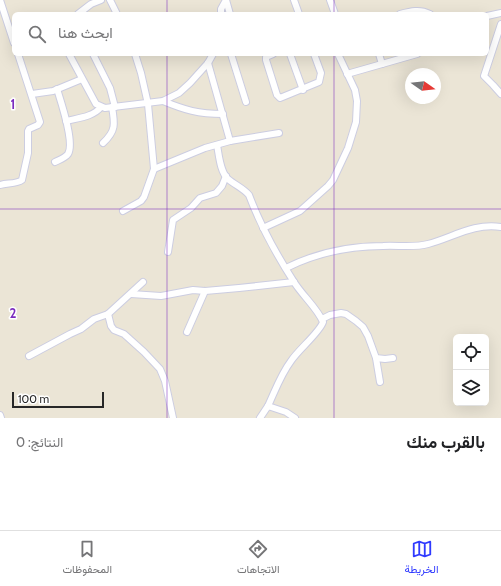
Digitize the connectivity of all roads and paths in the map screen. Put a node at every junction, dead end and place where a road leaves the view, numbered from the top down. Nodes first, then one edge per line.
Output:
1 (0, 0) edge
2 (101, 0) edge
3 (110, 0) edge
4 (226, 0) edge
5 (294, 0) edge
6 (330, 0) edge
7 (81, 12) edge
8 (116, 12) edge
9 (221, 12) edge
10 (229, 12) edge
11 (298, 12) edge
12 (334, 12) edge
13 (409, 12) edge
14 (424, 12) edge
15 (501, 13) edge
16 (489, 16) edge
17 (501, 24) edge
18 (12, 35) edge
19 (19, 56) edge
20 (70, 56) edge
21 (94, 56) edge
22 (136, 56) edge
23 (212, 56) edge
24 (232, 56) edge
25 (268, 56) edge
26 (291, 56) edge
27 (315, 56) edge
28 (339, 56) edge
29 (380, 56) edge
30 (410, 56) edge
31 (208, 63) junction
32 (382, 64) junction
33 (348, 74) junction
34 (82, 79) junction
35 (57, 89) junction
36 (303, 90) junction
37 (32, 94) junction
38 (501, 94) edge
39 (163, 101) junction
40 (246, 102) dead end
41 (148, 104) junction
42 (101, 107) junction
43 (113, 107) junction
44 (223, 114) junction
45 (66, 121) junction
46 (279, 133) dead end
47 (230, 140) junction
48 (103, 144) dead end
49 (217, 145) junction
50 (55, 162) dead end
51 (154, 169) junction
52 (226, 176) junction
53 (0, 185) edge
54 (123, 211) dead end
55 (501, 227) edge
56 (263, 228) junction
57 (168, 252) dead end
58 (286, 268) junction
59 (143, 282) dead end
60 (294, 282) junction
61 (205, 291) junction
62 (131, 294) junction
63 (108, 314) junction
64 (322, 319) junction
65 (187, 332) dead end
66 (29, 356) dead end
67 (376, 358) junction
68 (393, 358) dead end
69 (380, 382) dead end
70 (268, 406) junction
71 (0, 415) edge
72 (2, 418) edge
73 (173, 418) edge
74 (260, 418) edge
75 (295, 418) edge

1 - 18 street
2 - 7 street
3 - 8 street
4 - 9 street
4 - 10 street
5 - 11 street
6 - 12 street
13 - 14 street
15 - 16 street
17 - 38 street
19 - 37 street
20 - 34 street
21 - 43 street
22 - 41 street
23 - 31 street
24 - 40 street
25 - 36 street
26 - 36 street
27 - 36 street
28 - 33 street
29 - 32 street
30 - 32 street
31 - 39 street
31 - 44 street
32 - 33 street
33 - 56 street
34 - 35 street
34 - 42 street
35 - 37 street
35 - 45 street
37 - 53 street
39 - 41 street
39 - 44 street
41 - 43 street
41 - 51 street
42 - 43 street
42 - 45 street
43 - 48 street
44 - 47 street
45 - 50 street
46 - 47 street
47 - 49 street
49 - 51 street
49 - 52 street
51 - 54 street
52 - 56 street
52 - 57 street
55 - 58 street
56 - 58 street
58 - 60 street
59 - 62 street
60 - 61 street
60 - 64 street
61 - 62 street
61 - 65 street
62 - 63 street
63 - 66 street
63 - 73 street
64 - 67 street
64 - 70 street
67 - 68 street
67 - 69 street
70 - 74 street
70 - 75 street
71 - 72 street

